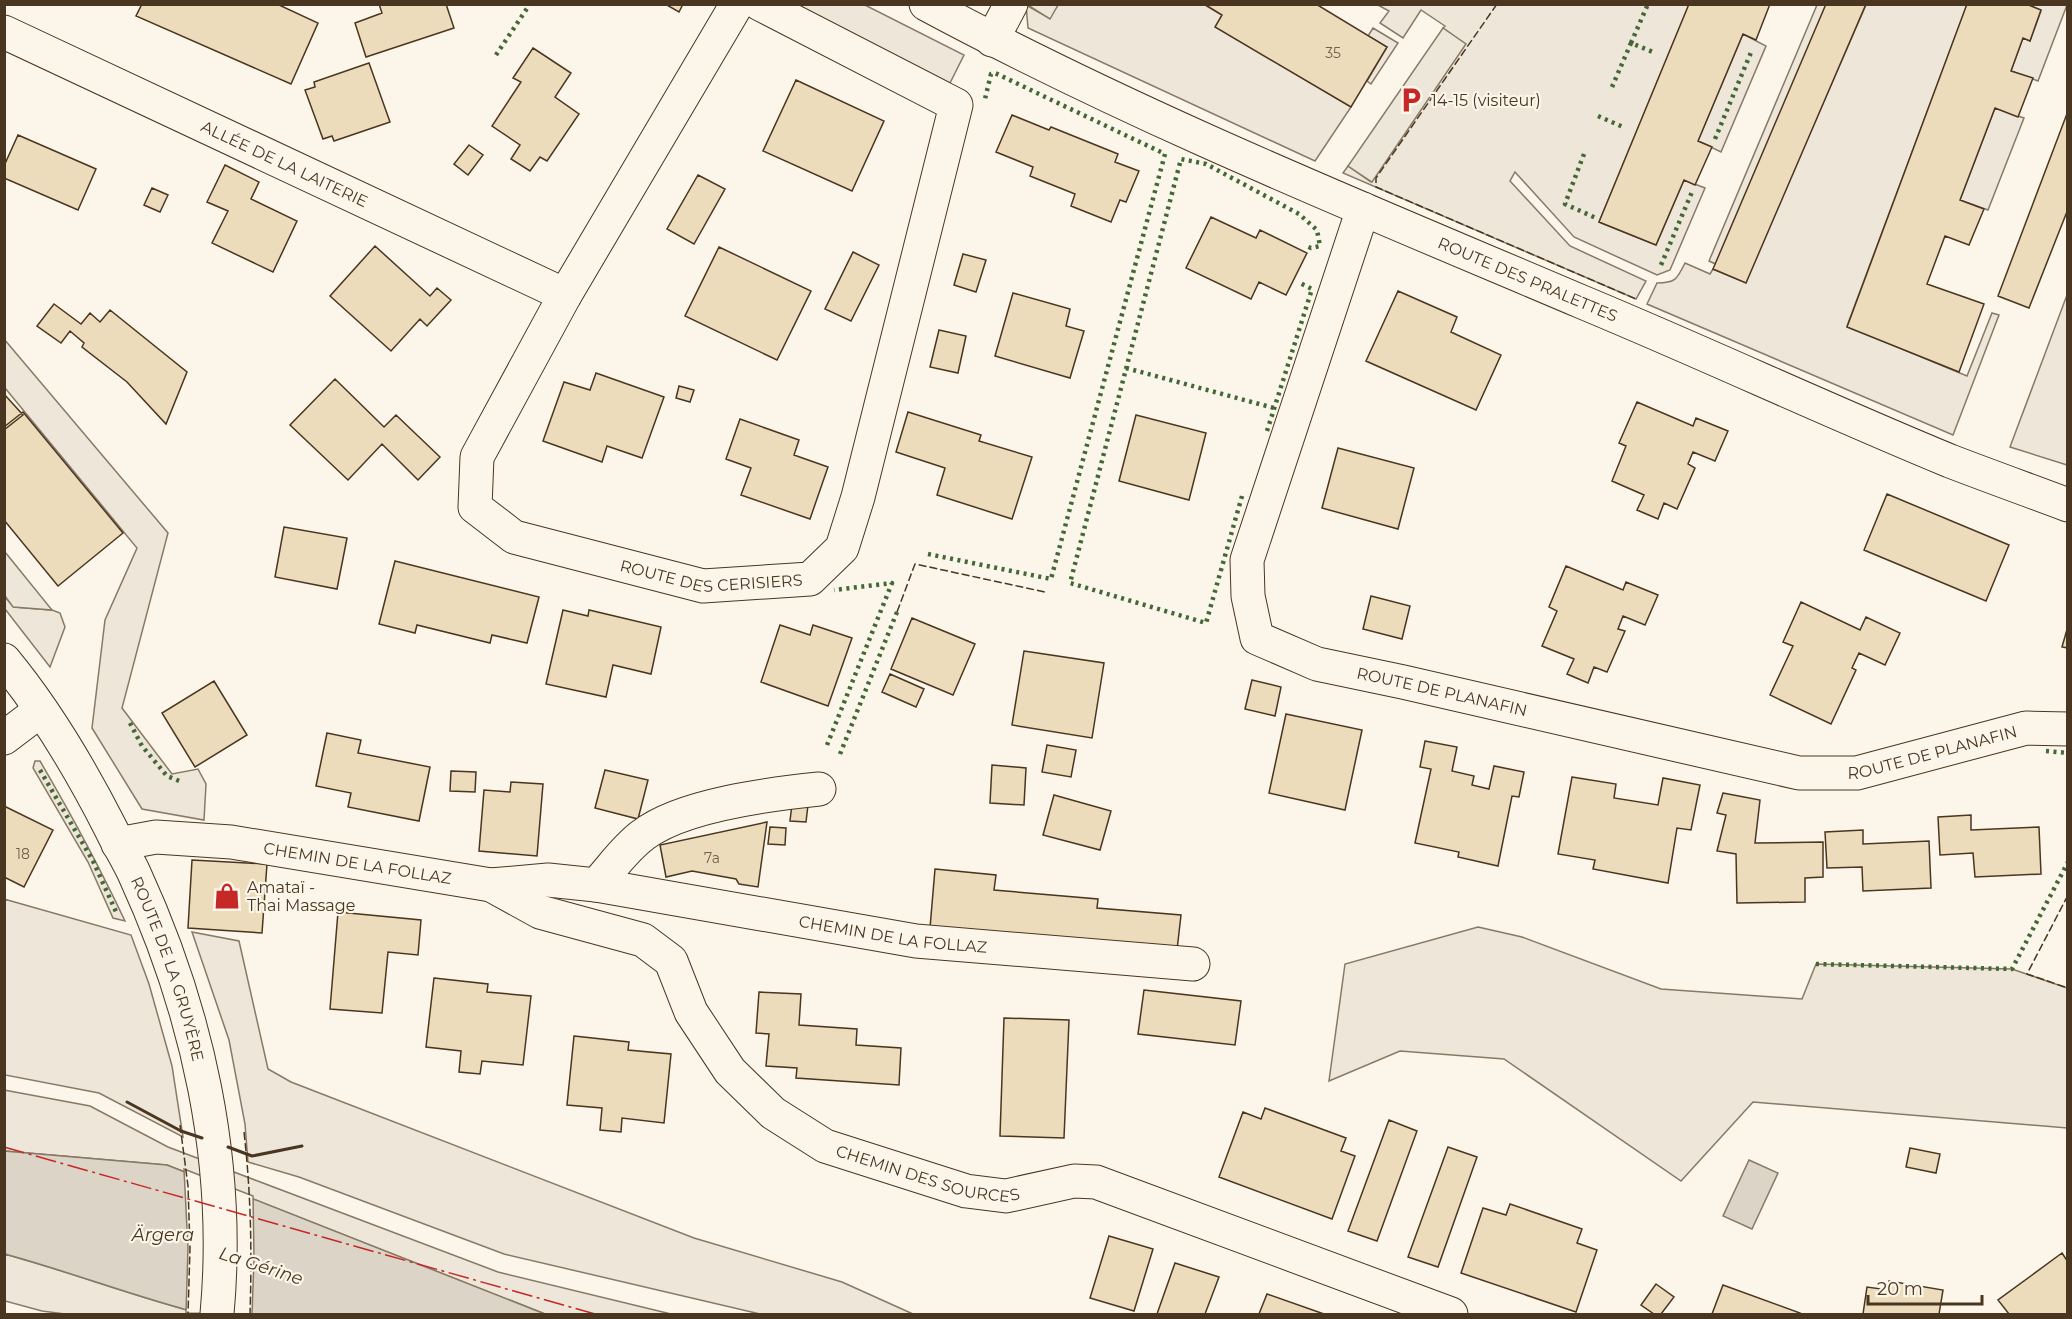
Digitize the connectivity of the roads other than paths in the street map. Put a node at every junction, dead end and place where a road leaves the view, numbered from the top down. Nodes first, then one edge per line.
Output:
1 (737, 4) edge
2 (760, 4) edge
3 (926, 4) edge
4 (1011, 4) edge
5 (4, 32) edge
6 (992, 40) junction
7 (1363, 209) junction
8 (565, 295) junction
9 (2067, 505) edge
10 (4, 660) edge
11 (41, 710) junction
12 (2067, 729) edge
13 (4, 738) edge
14 (819, 789) dead end
15 (118, 844) junction
16 (492, 885) junction
17 (596, 885) junction
18 (1193, 964) dead end
19 (217, 1314) edge
20 (1451, 1314) edge

1 - 8 street, ROUTE DES CERISIERS
2 - 8 street, ROUTE DES CERISIERS
3 - 6 street, ROUTE DES PRALETTES
4 - 6 street
5 - 8 street, ALLÉE DE LA LAITERIE
6 - 7 street, ROUTE DES PRALETTES
7 - 9 street, ROUTE DES PRALETTES
7 - 12 street, ROUTE DE PLANAFIN
10 - 11 street, ROUTE DE LA GRUYÈRE
11 - 13 street
11 - 15 street, ROUTE DE LA GRUYÈRE
14 - 17 street
15 - 16 street, CHEMIN DE LA FOLLAZ
15 - 19 street, ROUTE DE LA GRUYÈRE
16 - 17 street, CHEMIN DE LA FOLLAZ
16 - 20 street, CHEMIN DES SOURCES
17 - 18 street, CHEMIN DE LA FOLLAZ

